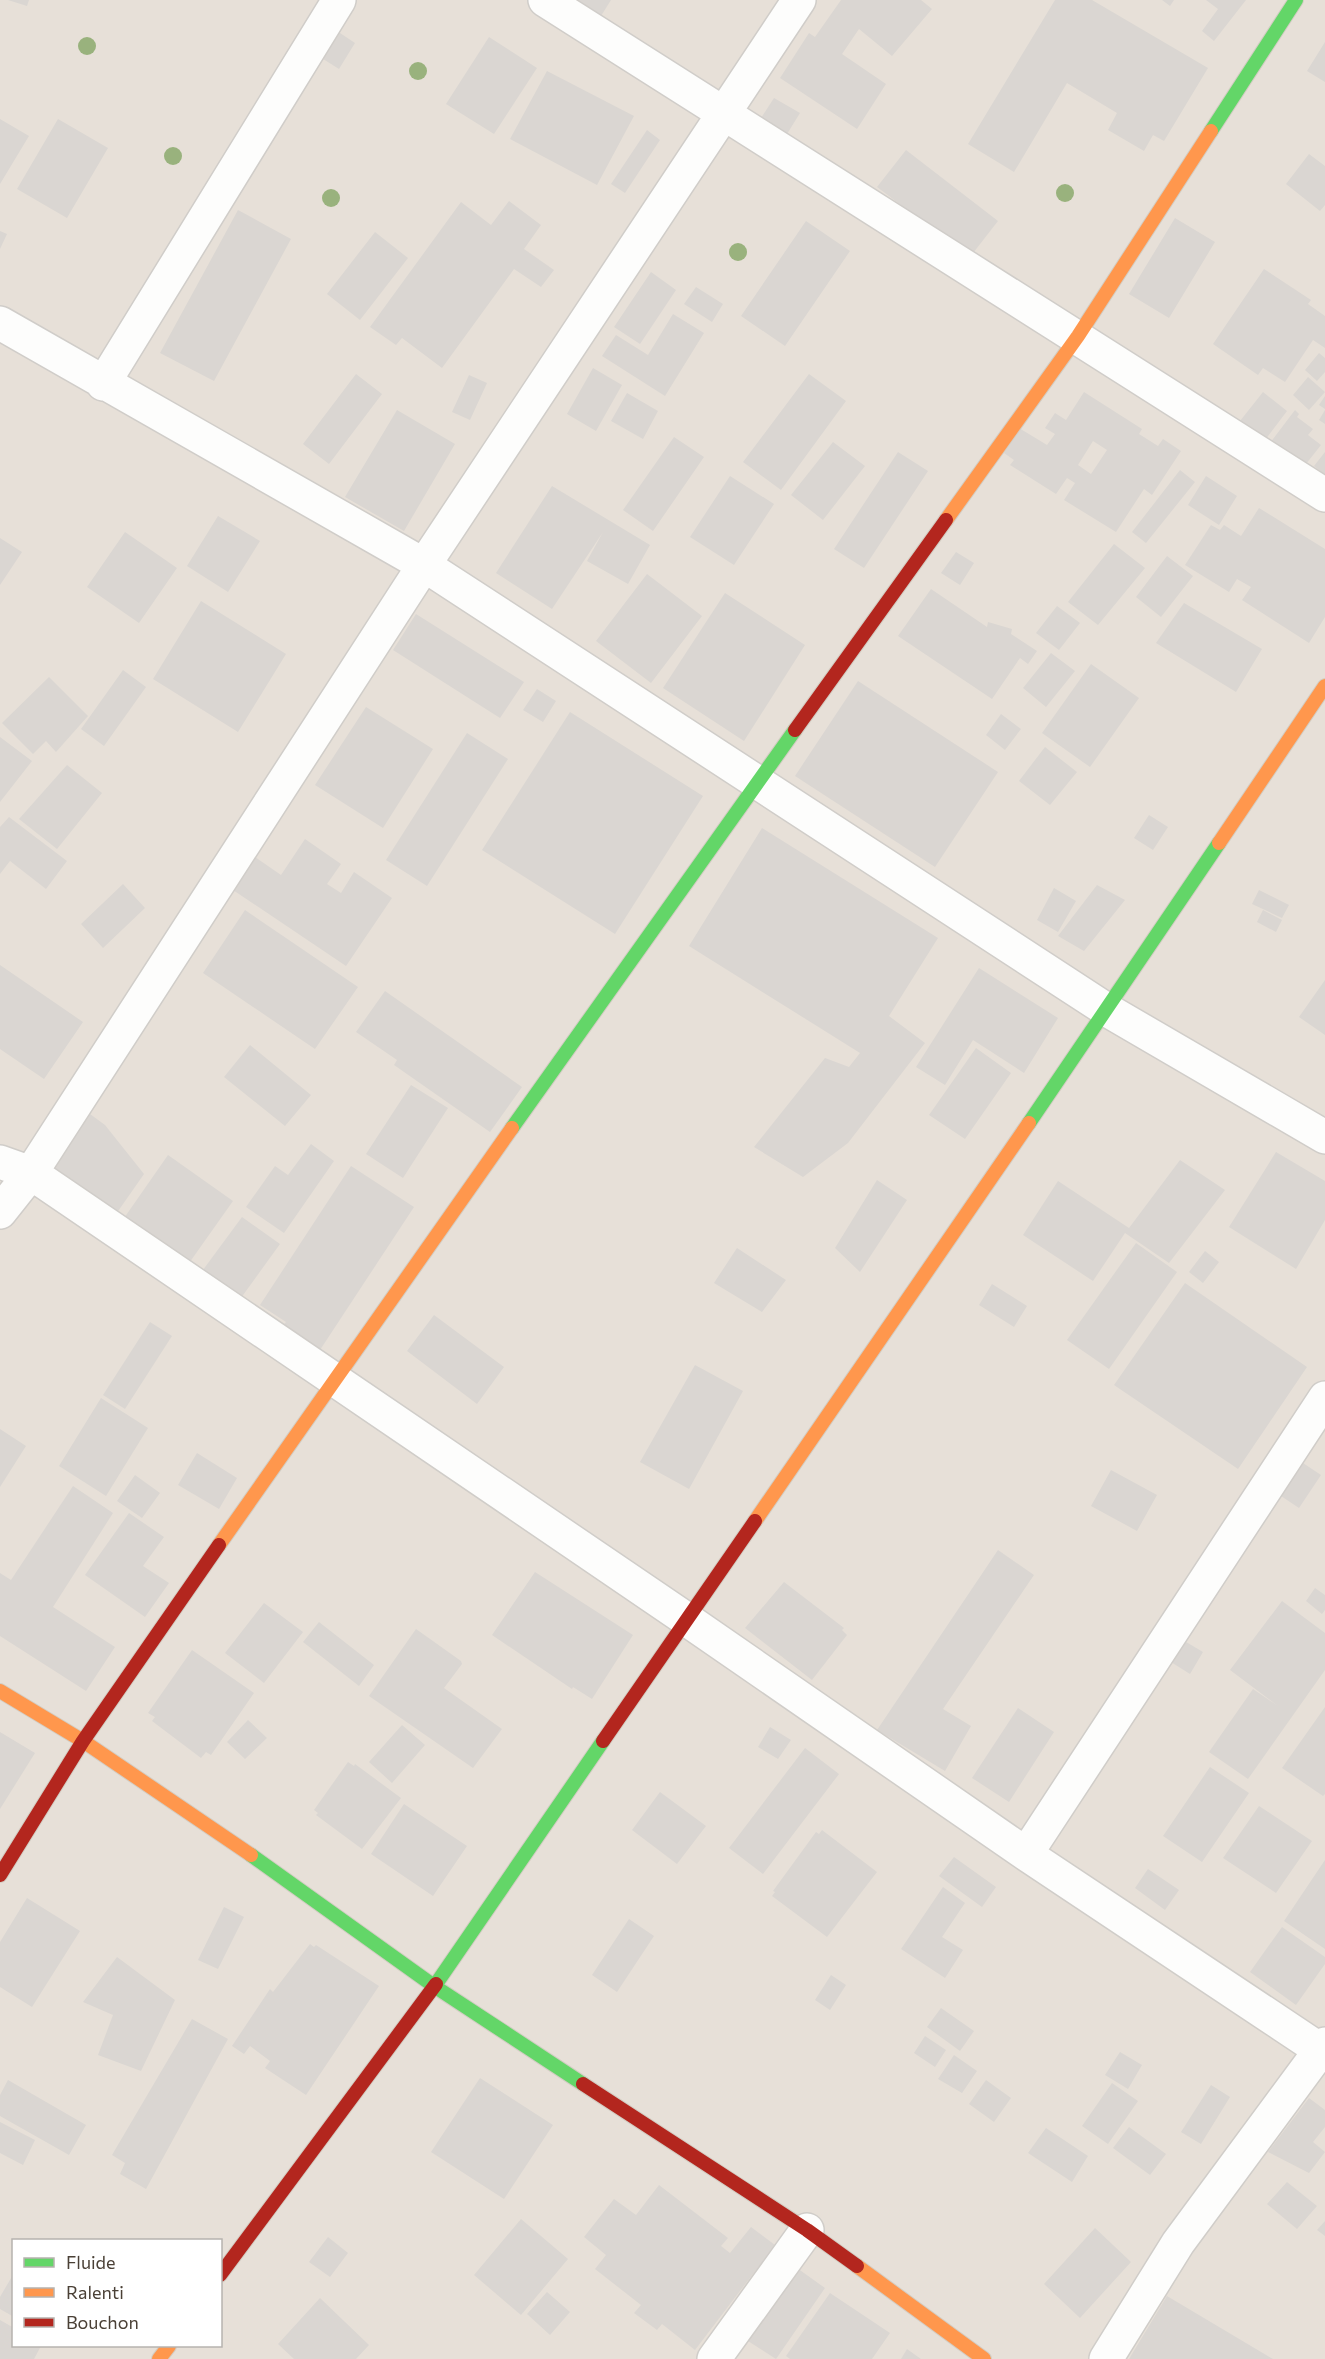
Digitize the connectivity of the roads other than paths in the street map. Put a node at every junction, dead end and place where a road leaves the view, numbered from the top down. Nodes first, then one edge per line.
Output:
1 (339, 0) edge
2 (545, 0) edge
3 (799, 0) edge
4 (1296, 0) edge
5 (725, 113) junction
6 (0, 323) edge
7 (1078, 336) junction
8 (103, 384) junction
9 (1325, 495) edge
10 (424, 565) junction
11 (1325, 686) edge
12 (757, 782) junction
13 (1107, 1010) junction
14 (1325, 1137) edge
15 (0, 1162) edge
16 (31, 1173) junction
17 (0, 1212) edge
18 (334, 1380) junction
19 (1325, 1398) edge
20 (686, 1619) junction
21 (0, 1691) edge
22 (83, 1741) junction
23 (1026, 1854) junction
24 (0, 1875) edge
25 (434, 1986) junction
26 (1324, 2049) edge
27 (807, 2230) junction
28 (222, 2272) edge
29 (168, 2347) edge
30 (159, 2359) edge
31 (714, 2359) edge
32 (984, 2359) edge
33 (1106, 2359) edge

1 - 8 street
2 - 5 street
3 - 5 street
4 - 7 street
5 - 7 street
5 - 10 street
6 - 8 street
7 - 9 street
7 - 12 street
8 - 10 street
10 - 12 street
10 - 16 street
11 - 13 street
12 - 13 street
12 - 18 street
13 - 14 street
13 - 20 street
15 - 16 street
16 - 17 street
16 - 18 street
18 - 20 street
18 - 22 street
19 - 23 street
20 - 23 street
20 - 25 street
21 - 22 street
22 - 24 street
22 - 25 street
23 - 26 street
25 - 27 street
25 - 28 street
26 - 33 street
27 - 31 street
27 - 32 street
29 - 30 street

